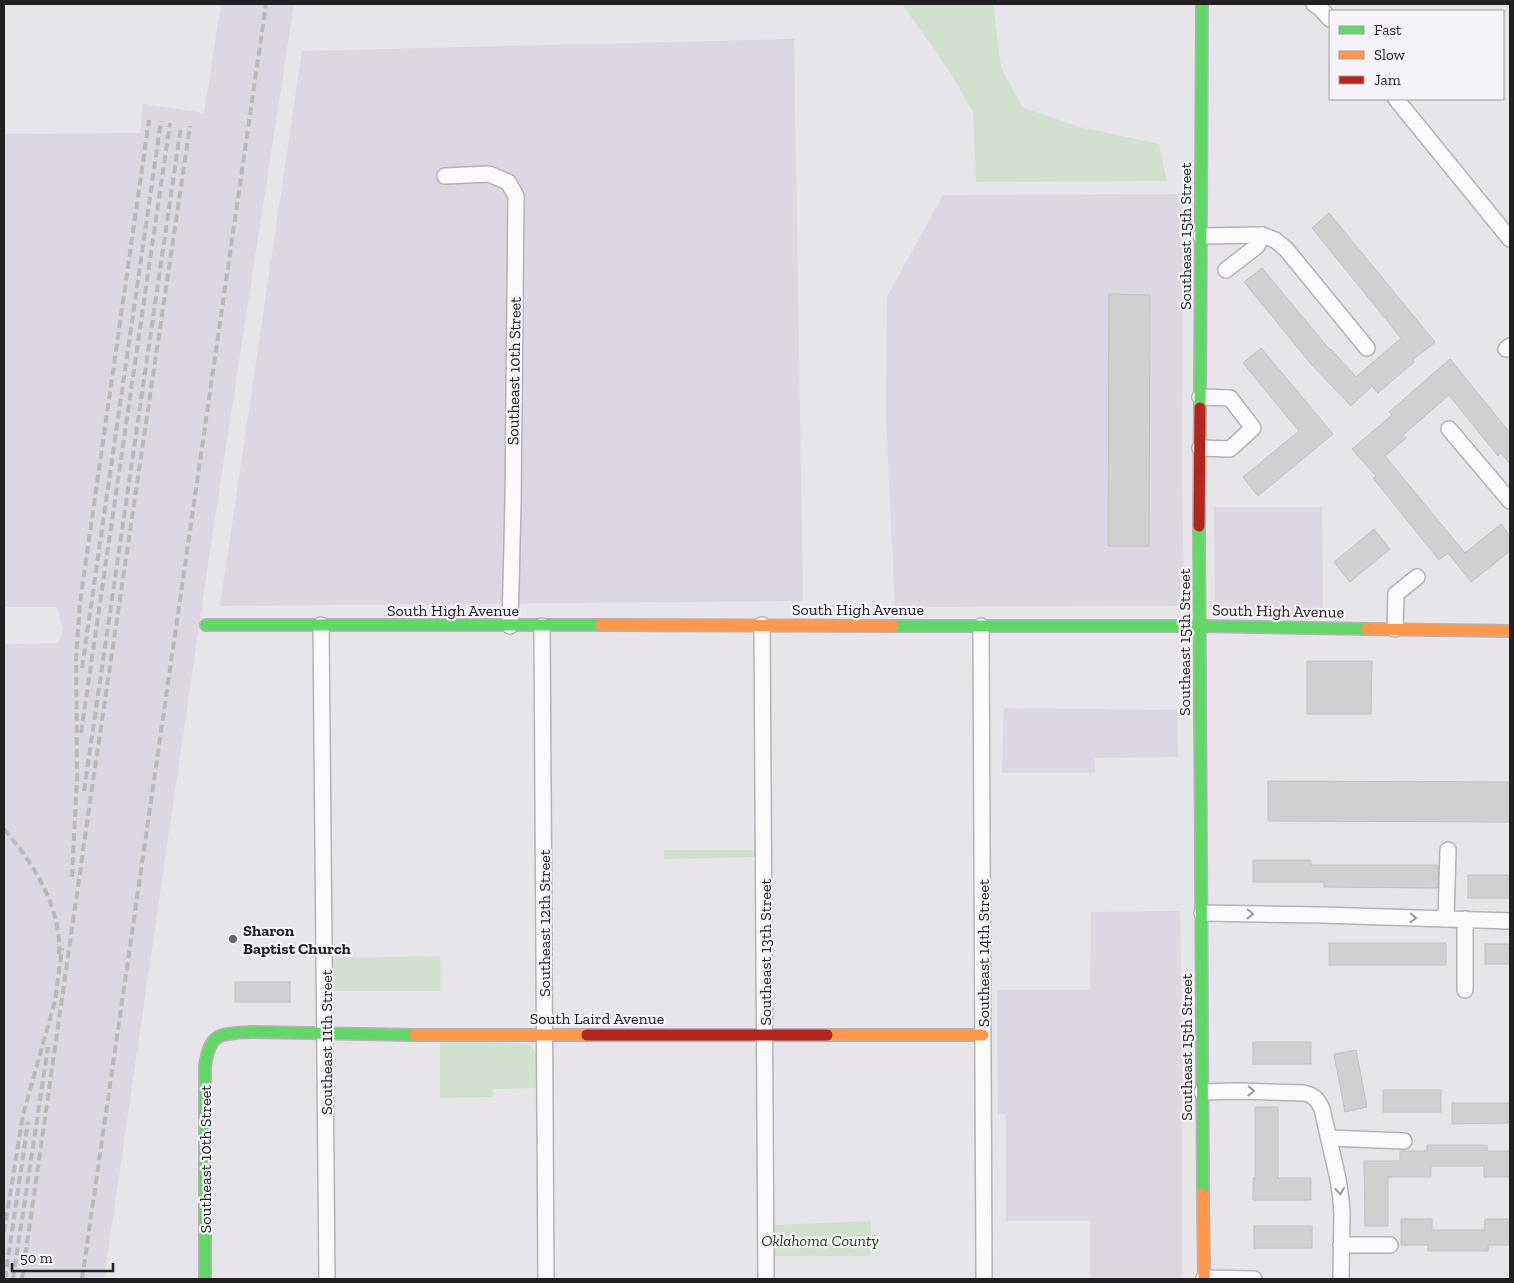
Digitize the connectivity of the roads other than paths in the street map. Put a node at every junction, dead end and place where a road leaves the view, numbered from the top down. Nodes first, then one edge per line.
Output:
1 (1202, 4) edge
2 (1314, 4) edge
3 (1329, 18) edge
4 (1397, 100) edge
5 (445, 176) dead end
6 (1262, 235) junction
7 (1201, 236) junction
8 (1510, 239) edge
9 (1226, 270) dead end
10 (1367, 348) dead end
11 (1200, 397) junction
12 (1449, 429) dead end
13 (1200, 448) junction
14 (1510, 501) edge
15 (1417, 577) dead end
16 (321, 625) junction
17 (762, 625) junction
18 (206, 626) dead end
19 (510, 626) junction
20 (542, 626) junction
21 (981, 626) junction
22 (1200, 626) junction
23 (1395, 629) junction
24 (1510, 631) edge
25 (1448, 850) dead end
26 (1202, 913) junction
27 (1446, 919) junction
28 (1465, 920) junction
29 (1510, 921) edge
30 (1465, 990) dead end
31 (326, 1034) junction
32 (545, 1034) junction
33 (765, 1035) junction
34 (983, 1036) junction
35 (212, 1040) joint
36 (1202, 1092) junction
37 (1329, 1138) junction
38 (1404, 1141) dead end
39 (1341, 1244) junction
40 (1390, 1245) dead end
41 (205, 1279) edge
42 (327, 1279) edge
43 (546, 1279) edge
44 (766, 1279) edge
45 (984, 1279) edge
46 (1204, 1279) edge
47 (1254, 1279) edge
48 (1340, 1279) edge

1 - 7 street, Southeast 15th Street
2 - 3 street
4 - 8 street
5 - 19 street, Southeast 10th Street
6 - 7 street
6 - 9 street
6 - 10 street
7 - 11 street, Southeast 15th Street
11 - 13 street, Southeast 15th Street
11 - 13 street
12 - 14 street
13 - 22 street, Southeast 15th Street
15 - 23 street
16 - 18 street, South High Avenue
16 - 19 street, South High Avenue
16 - 31 street, Southeast 11th Street
17 - 20 street, South High Avenue
17 - 21 street, South High Avenue
17 - 33 street, Southeast 13th Street
19 - 20 street, South High Avenue
20 - 32 street, Southeast 12th Street
21 - 22 street, South High Avenue
21 - 34 street, Southeast 14th Street
22 - 23 street, South High Avenue
22 - 26 street, Southeast 15th Street
23 - 24 street, South High Avenue
25 - 27 street
26 -> 27 street
26 - 36 street, Southeast 15th Street
27 - 28 street
28 - 29 street
28 - 30 street
31 - 32 street, South Laird Avenue
31 - 35 street, South Laird Avenue
31 - 42 street, Southeast 11th Street
32 - 33 street, South Laird Avenue
32 - 43 street, Southeast 12th Street
33 - 34 street, South Laird Avenue
33 - 44 street, Southeast 13th Street
34 - 45 street, Southeast 14th Street
35 - 41 street, Southeast 10th Street
36 -> 37 street
36 - 46 street, Southeast 15th Street
37 - 38 street
37 -> 39 street
39 - 40 street
39 - 48 street
46 - 47 street

